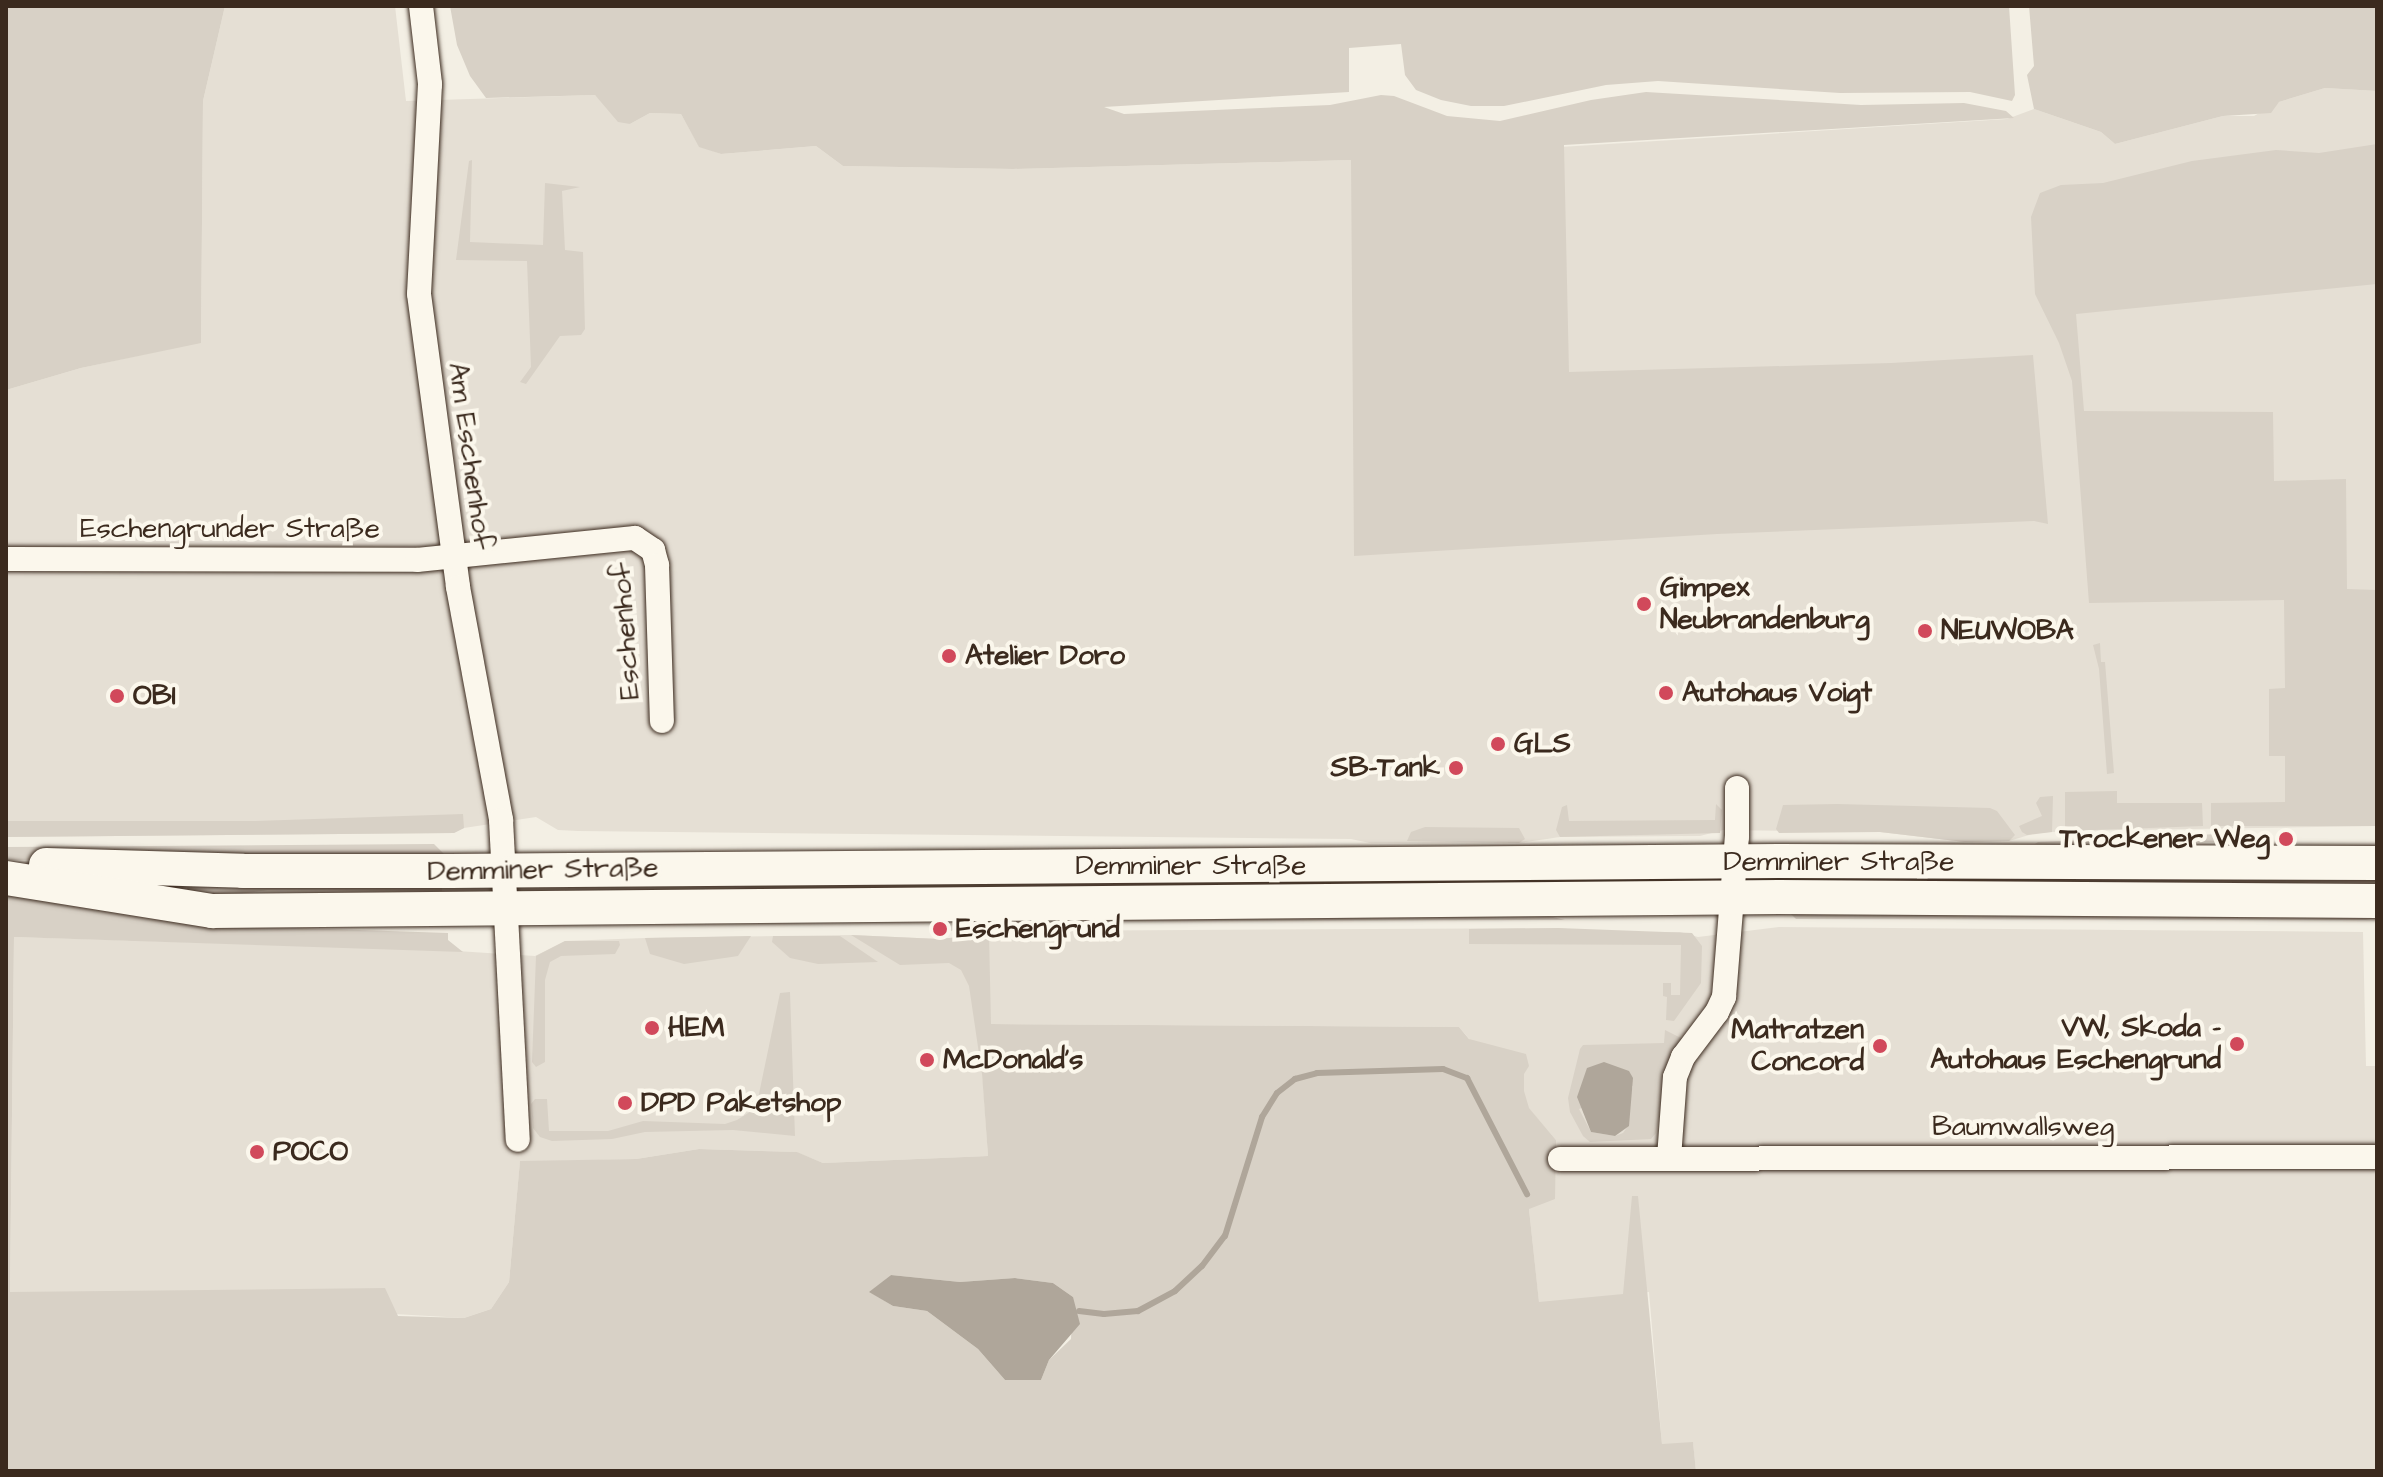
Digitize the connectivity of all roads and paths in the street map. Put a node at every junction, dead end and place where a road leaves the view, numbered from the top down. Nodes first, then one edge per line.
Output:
1 (421, 6) edge
2 (453, 555) junction
3 (6, 559) edge
4 (662, 721) dead end
5 (1737, 788) dead end
6 (1734, 862) junction
7 (2377, 863) edge
8 (6, 865) edge
9 (503, 870) junction
10 (6, 878) edge
11 (1731, 898) junction
12 (2377, 901) edge
13 (505, 911) junction
14 (518, 1140) dead end
15 (2377, 1157) edge
16 (1669, 1158) junction
17 (1560, 1159) dead end

1 - 2 street, Am Eschenhof
2 - 3 street, Eschengrunder Straße
2 - 4 street, Eschenhof
2 - 9 street, Am Eschenhof
5 - 6 street
6 - 7 main road, Demminer Straße
6 - 9 main road, Demminer Straße
6 - 11 street
8 - 9 main road, Demminer Straße
9 - 13 street, Am Eschenhof
10 - 13 main road, Demminer Straße
11 - 12 main road, Demminer Straße
11 - 13 main road, Demminer Straße
11 - 16 street
13 - 14 street, Demminer Straße
15 - 16 street, Baumwallsweg
16 - 17 street, Baumwallsweg

